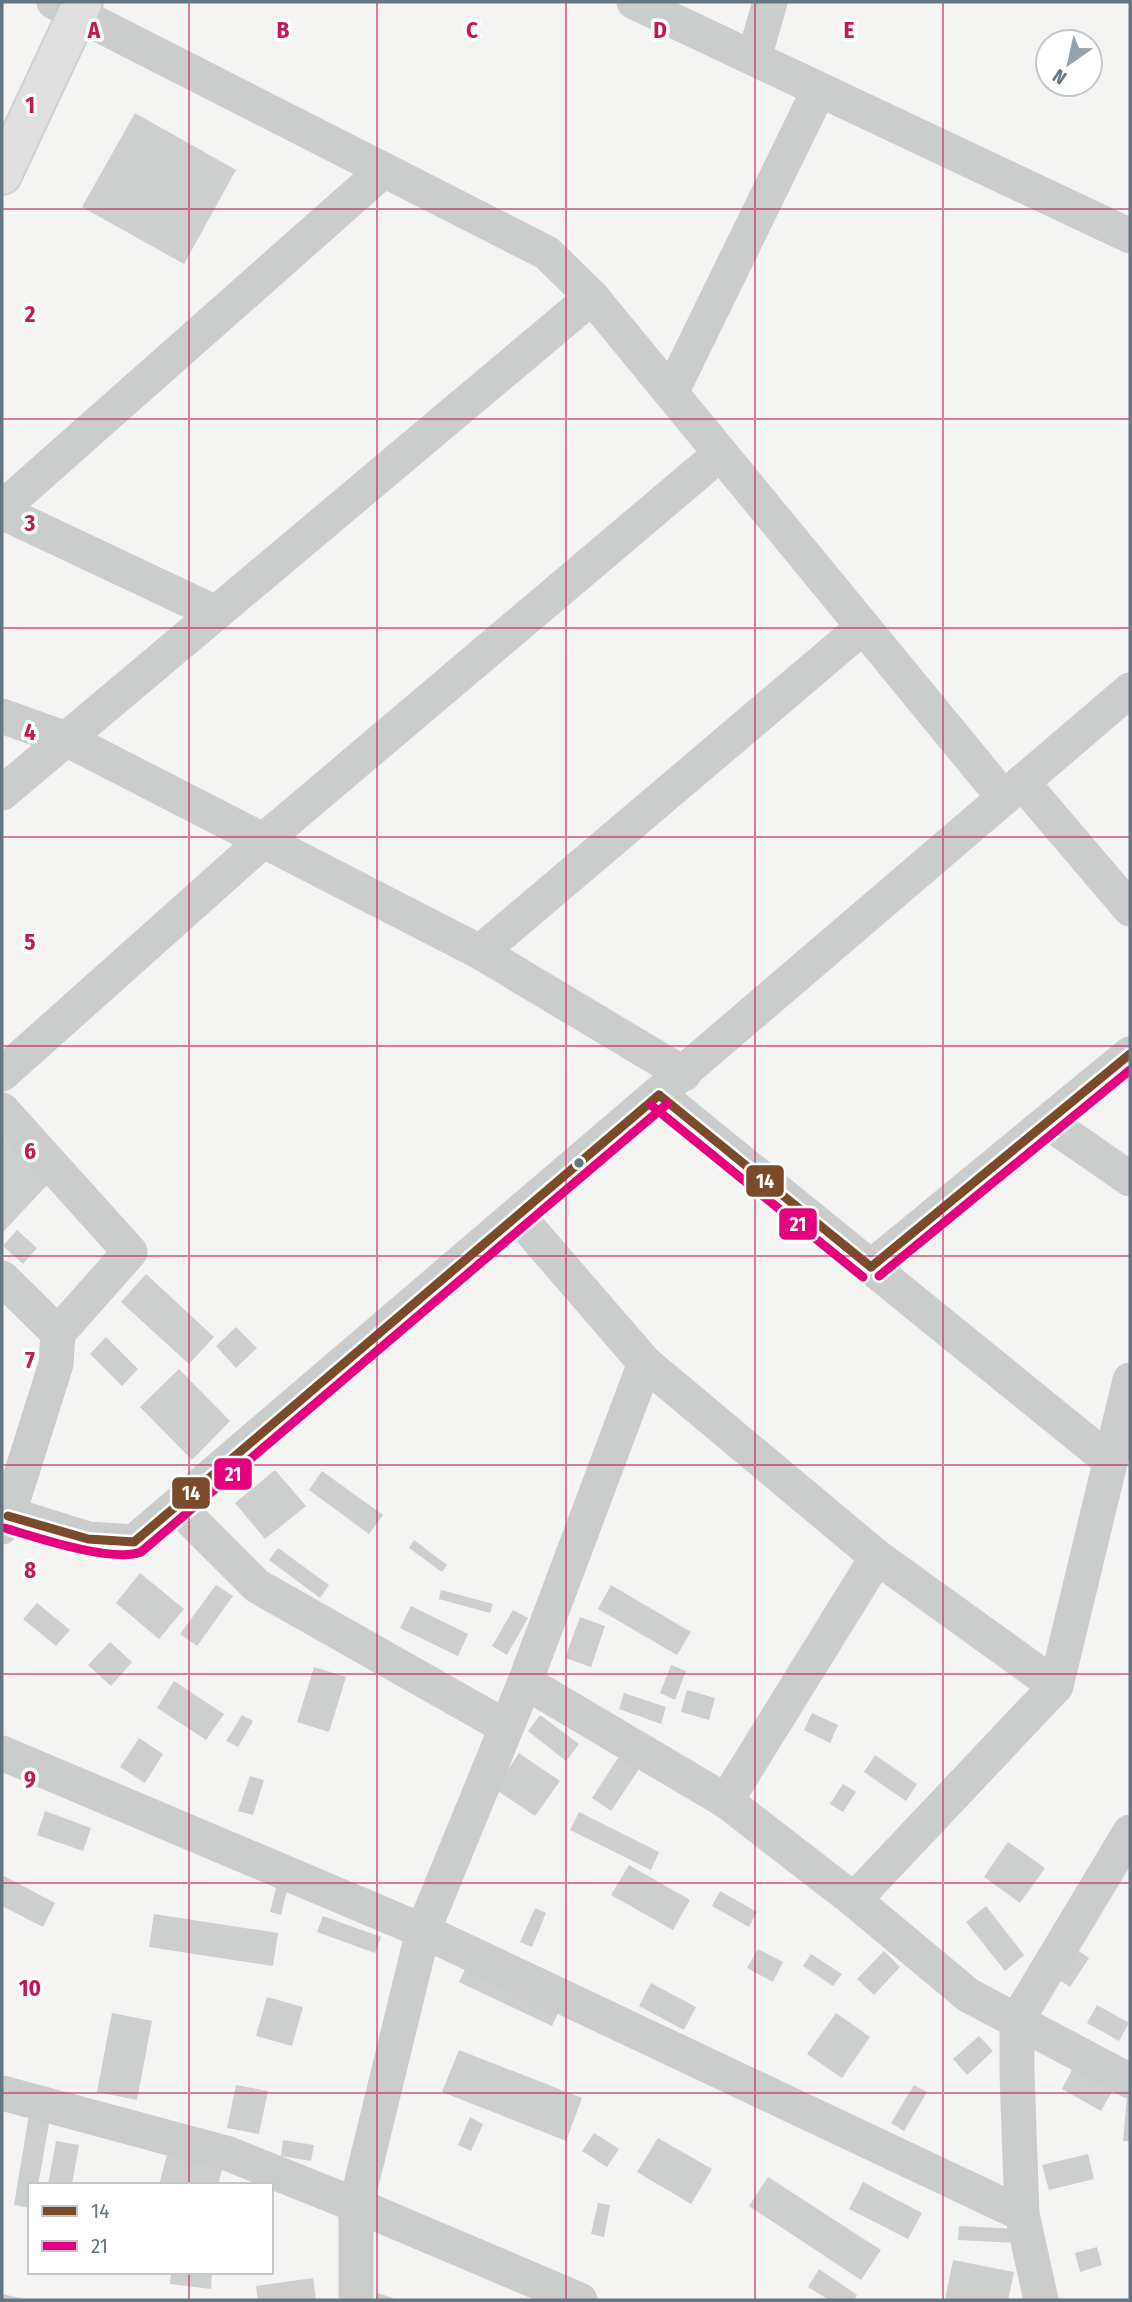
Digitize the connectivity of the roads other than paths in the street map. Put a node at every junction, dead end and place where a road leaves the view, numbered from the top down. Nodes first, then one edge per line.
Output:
1 (634, 2) edge
2 (770, 2) edge
3 (72, 5) edge
4 (754, 58) junction
5 (820, 90) junction
6 (384, 170) junction
7 (2, 175) edge
8 (1130, 236) edge
9 (592, 298) junction
10 (670, 393) junction
11 (720, 454) junction
12 (2, 510) edge
13 (216, 613) junction
14 (863, 627) junction
15 (1130, 690) edge
16 (2, 716) edge
17 (66, 739) junction
18 (1013, 790) junction
19 (2, 793) edge
20 (264, 840) junction
21 (1130, 909) edge
22 (480, 952) junction
23 (1130, 1054) edge
24 (2, 1074) edge
25 (671, 1084) junction
26 (2, 1110) edge
27 (1049, 1123) junction
28 (1130, 1179) edge
29 (518, 1216) junction
30 (871, 1267) junction
31 (2, 1278) edge
32 (58, 1333) junction
33 (645, 1363) junction
34 (1130, 1380) edge
35 (1110, 1461) junction
36 (177, 1506) junction
37 (4, 1519) edge
38 (877, 1557) junction
39 (524, 1682) junction
40 (1056, 1686) junction
41 (506, 1727) junction
42 (2, 1753) edge
43 (726, 1801) junction
44 (1130, 1832) edge
45 (854, 1900) junction
46 (423, 1931) junction
47 (1017, 2020) junction
48 (1130, 2081) edge
49 (2, 2093) edge
50 (356, 2205) junction
51 (1021, 2214) junction
52 (356, 2300) edge
53 (580, 2300) edge
54 (1041, 2300) edge

1 - 4 street
2 - 4 street
3 - 6 street
3 - 7 main road
4 - 5 street
5 - 8 street
5 - 10 street
6 - 9 street
6 - 12 street
9 - 10 street
9 - 13 street
10 - 11 street
11 - 14 street
11 - 20 street
12 - 13 street
13 - 17 street
14 - 18 street
14 - 22 street
15 - 18 street
16 - 17 street
17 - 19 street
17 - 20 street
18 - 21 street
18 - 25 street
20 - 22 street
20 - 24 street
22 - 25 street
23 - 27 street
25 - 29 street
25 - 30 street
26 - 32 street
27 - 28 street
27 - 30 street
29 - 33 street
29 - 36 street
30 - 35 street
31 - 32 street
32 - 37 street
33 - 38 street
33 - 39 street
34 - 35 street
35 - 40 street
36 - 37 street
36 - 41 street
38 - 40 street
38 - 43 street
39 - 41 street
39 - 43 street
40 - 45 street
41 - 46 street
42 - 46 street
43 - 45 street
44 - 47 street
45 - 47 street
46 - 50 street
46 - 51 street
47 - 48 street
47 - 51 street
49 - 50 street
50 - 52 street
50 - 53 street
51 - 54 street

